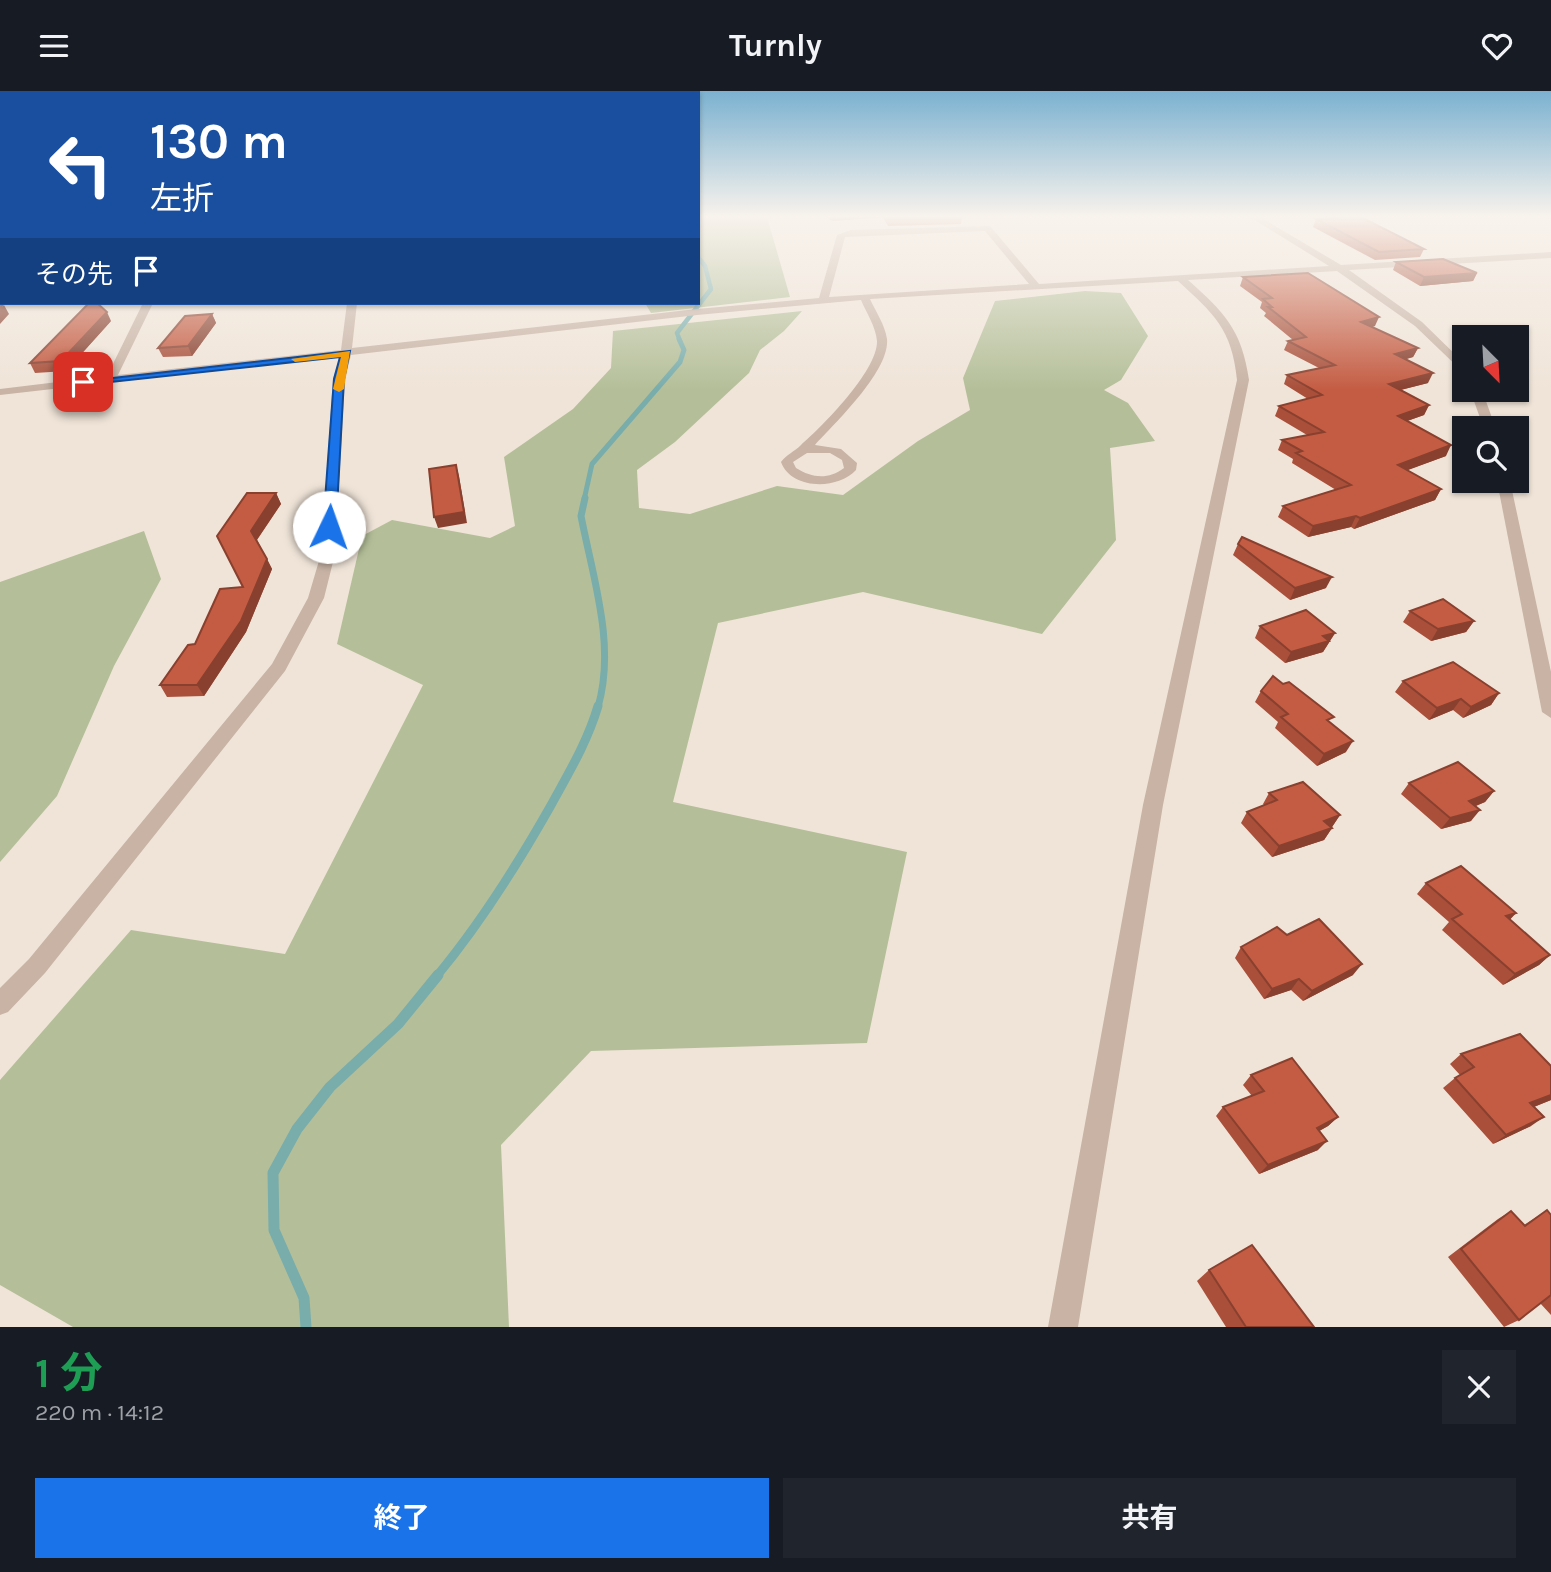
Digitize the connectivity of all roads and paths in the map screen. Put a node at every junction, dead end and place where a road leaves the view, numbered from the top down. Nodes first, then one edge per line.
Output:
1 (830, 275) edge
2 (1026, 275) edge
3 (1221, 275) edge
4 (1353, 275) edge
5 (1179, 277) junction
6 (1036, 286) junction
7 (864, 297) junction
8 (823, 300) junction
9 (147, 305) edge
10 (352, 305) edge
11 (346, 353) junction
12 (1452, 355) edge
13 (111, 379) junction
14 (0, 392) edge
15 (804, 450) dead end
16 (1506, 493) edge
17 (1544, 658) edge
18 (1551, 712) edge
19 (0, 1004) edge
20 (1063, 1327) edge

1 - 8 lane
2 - 6 lane
3 - 5 lane
4 - 12 lane
5 - 6 lane
5 - 20 lane
6 - 7 lane
7 - 8 lane
7 - 15 lane
8 - 11 lane
9 - 13 lane
10 - 11 lane
11 - 13 lane
11 - 19 lane
13 - 14 lane
16 - 17 lane
17 - 18 lane

